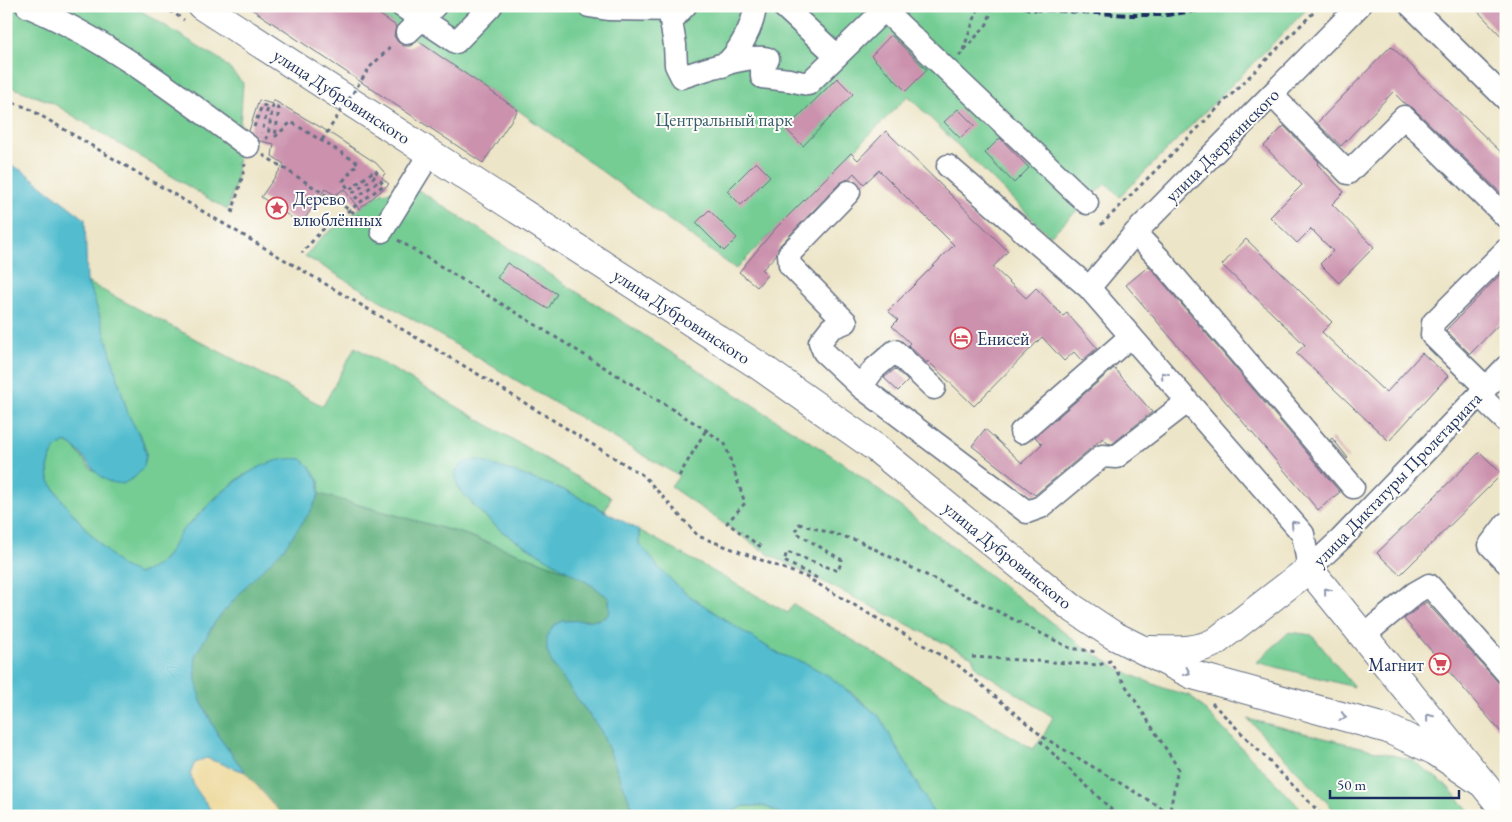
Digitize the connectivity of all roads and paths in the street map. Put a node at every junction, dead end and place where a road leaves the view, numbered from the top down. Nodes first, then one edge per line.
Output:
1 (27, 6) edge
2 (202, 6) edge
3 (402, 6) edge
4 (491, 6) edge
5 (589, 6) edge
6 (755, 6) edge
7 (783, 6) edge
8 (979, 6) edge
9 (993, 6) edge
10 (1320, 6) edge
11 (1359, 6) edge
12 (1411, 6) edge
13 (683, 8) edge
14 (882, 8) edge
15 (421, 19) edge
16 (962, 52) junction
17 (837, 56) junction
18 (723, 66) junction
19 (947, 69) junction
20 (1272, 95) junction
21 (1506, 99) edge
22 (6, 100) edge
23 (322, 140) junction
24 (248, 146) junction
25 (430, 153) junction
26 (948, 166) dead end
27 (849, 192) dead end
28 (1087, 203) dead end
29 (349, 210) junction
30 (232, 213) dead end
31 (1506, 217) edge
32 (1101, 225) dead end
33 (382, 231) junction
34 (1135, 233) junction
35 (1506, 250) edge
36 (302, 253) dead end
37 (1088, 288) junction
38 (1131, 336) junction
39 (1506, 367) edge
40 (862, 387) junction
41 (934, 388) dead end
42 (1482, 392) junction
43 (1187, 402) junction
44 (1506, 421) edge
45 (706, 430) junction
46 (1021, 432) dead end
47 (679, 476) dead end
48 (1353, 487) dead end
49 (1506, 524) edge
50 (764, 549) dead end
51 (1506, 562) edge
52 (1309, 569) junction
53 (817, 578) dead end
54 (1363, 636) junction
55 (1144, 650) junction
56 (1100, 652) dead end
57 (972, 657) dead end
58 (1506, 672) edge
59 (1207, 698) dead end
60 (1040, 741) dead end
61 (1482, 783) junction
62 (1506, 812) edge
63 (1169, 814) edge
64 (1118, 816) edge
65 (1175, 816) edge
66 (1323, 816) edge

1 - 24 street
2 - 25 main road, улица Дубровинского
3 - 15 street
4 - 15 street
5 - 13 street
6 - 18 street
7 - 17 street
8 - 16 path
9 - 16 path
10 - 32 path
11 - 20 street, улица Дзержинского
12 - 21 street
13 - 18 street
14 - 17 street
14 - 19 street
15 - 23 path, bridge
16 - 19 path
17 - 18 street
19 - 28 street
20 - 31 street
20 - 34 street, улица Дзержинского
22 - 63 path
23 - 24 path
23 - 29 path
24 - 29 path
24 - 30 path
25 - 33 street
25 - 55 main road, улица Дубровинского
26 - 37 street, улица Дубровинского
27 - 40 street
29 - 33 path
29 - 36 path
33 - 45 path
34 - 37 street, улица Дзержинского
34 - 48 street
35 - 42 street
37 - 38 street, улица Дубровинского
43 -> 38 street, улица Дубровинского
38 - 46 street
39 - 42 street, улица Диктатуры Пролетариата
40 - 41 street
40 - 43 street
42 - 44 street
42 - 52 street, улица Диктатуры Пролетариата
52 -> 43 street, улица Дубровинского
45 - 47 path
45 - 50 path
49 - 51 street
54 -> 52 main road, улица Дубровинского
52 - 55 main road, улица Дубровинского
53 - 56 path
54 - 58 street
61 -> 54 main road, улица Дубровинского
55 -> 61 main road, улица Дубровинского
57 - 63 path
59 - 66 path
60 - 64 path
61 - 62 main road, улица Дубровинского
63 - 65 path

